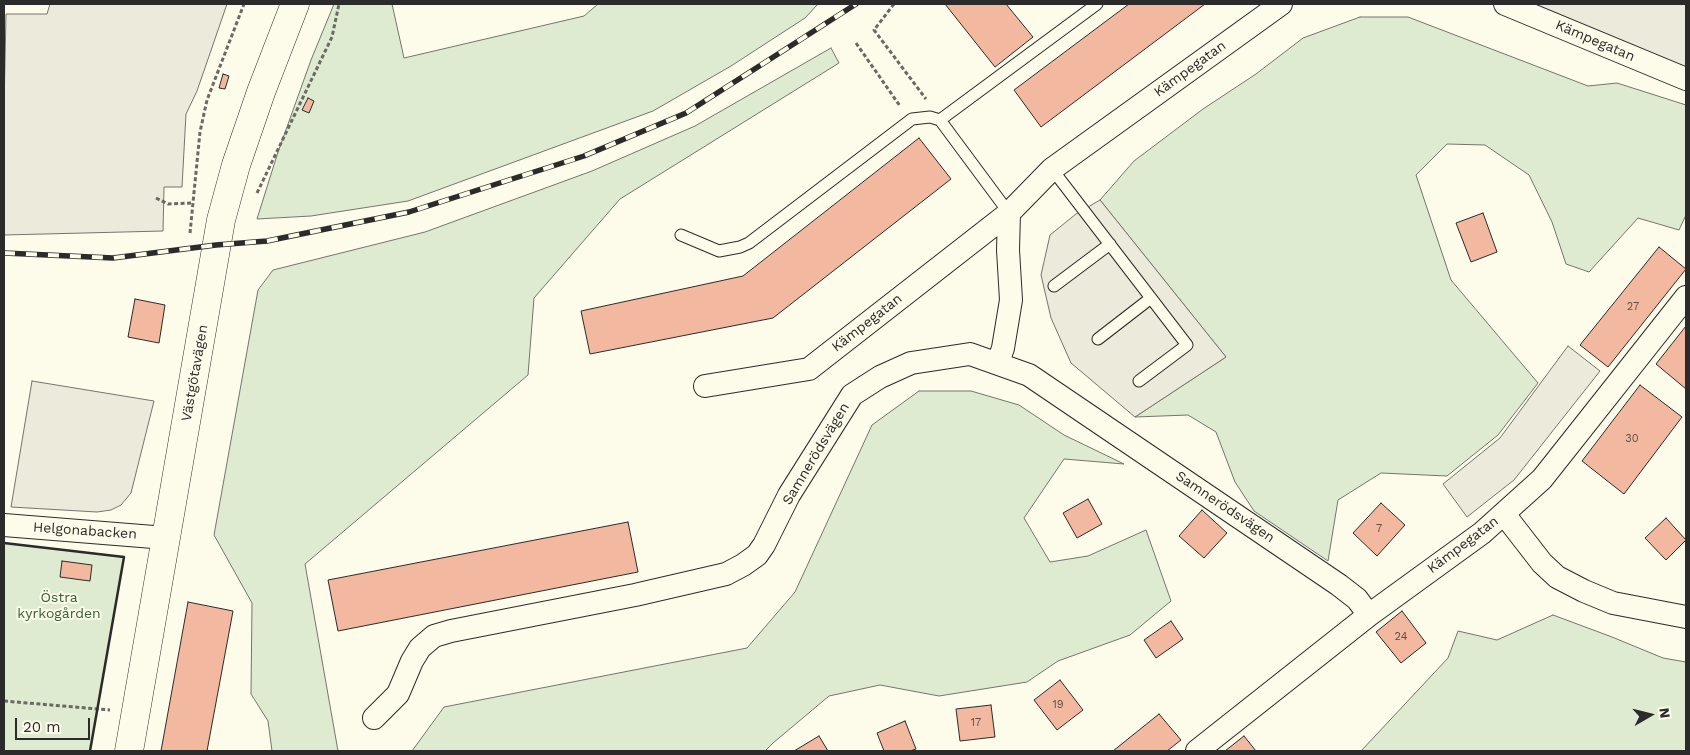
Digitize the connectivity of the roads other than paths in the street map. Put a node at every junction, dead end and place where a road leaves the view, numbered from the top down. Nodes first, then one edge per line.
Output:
1 (295, 4) edge
2 (1097, 4) edge
3 (1281, 4) edge
4 (1504, 4) edge
5 (1686, 80) edge
6 (940, 120) junction
7 (1052, 169) junction
8 (1009, 213) junction
9 (681, 235) dead end
10 (1110, 244) junction
11 (1054, 286) dead end
12 (1686, 297) edge
13 (1151, 298) junction
14 (1098, 339) dead end
15 (998, 363) junction
16 (1140, 381) dead end
17 (705, 386) dead end
18 (1504, 514) junction
19 (4, 525) edge
20 (166, 538) junction
21 (1369, 615) junction
22 (1686, 617) edge
23 (374, 718) dead end
24 (129, 751) edge
25 (1197, 751) edge

1 - 20 street, Västgötavägen
2 - 6 lane
3 - 7 street, Kämpegatan
4 - 5 street, Kämpegatan
6 - 8 lane
6 - 9 lane
7 - 8 street, Kämpegatan
7 - 10 lane
8 - 15 street
8 - 17 street, Kämpegatan
10 - 11 lane
10 - 13 lane
12 - 18 street, Kämpegatan
13 - 14 lane
13 - 16 lane
15 - 21 street, Samnerödsvägen
15 - 23 street, Samnerödsvägen
18 - 21 street, Kämpegatan
18 - 22 street
19 - 20 street, Helgonabacken
20 - 24 street, Västgötavägen
21 - 25 street, Kämpegatan

